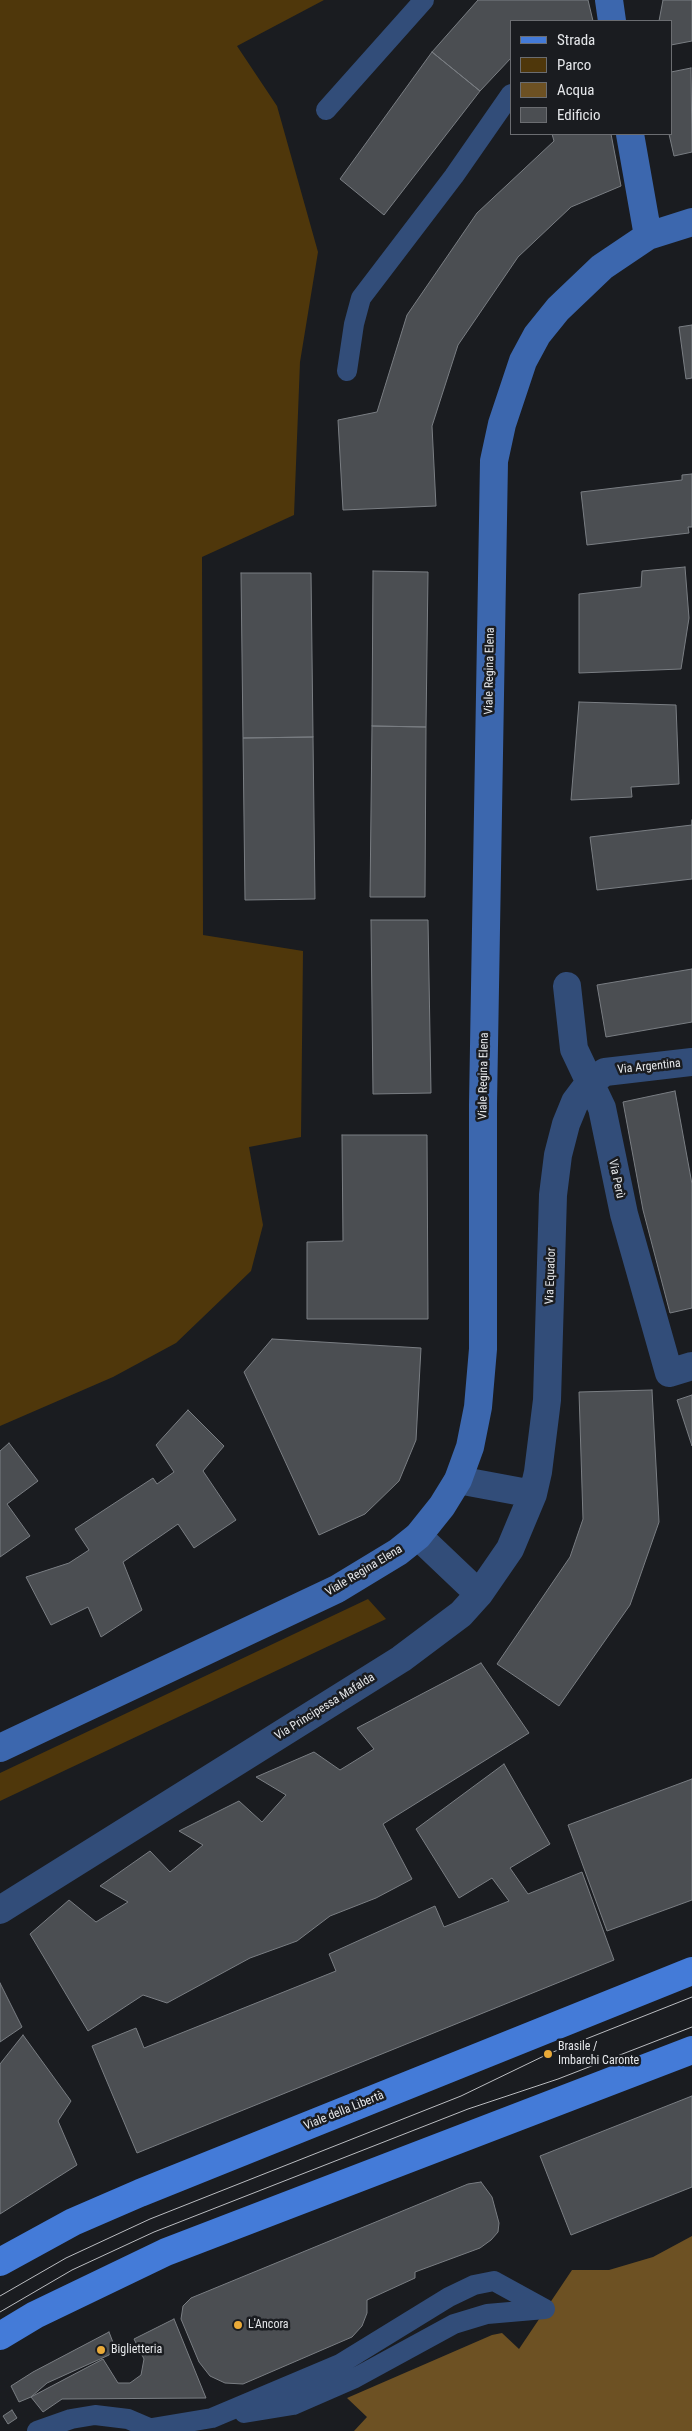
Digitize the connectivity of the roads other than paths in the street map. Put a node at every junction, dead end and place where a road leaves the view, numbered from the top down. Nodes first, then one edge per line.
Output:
1 (424, 0) edge
2 (610, 0) edge
3 (612, 20) edge
4 (510, 95) edge
5 (326, 110) dead end
6 (630, 135) edge
7 (692, 222) edge
8 (648, 236) junction
9 (347, 371) dead end
10 (567, 986) dead end
11 (692, 1062) edge
12 (598, 1077) junction
13 (680, 1369) edge
14 (458, 1480) junction
15 (533, 1494) junction
16 (418, 1536) junction
17 (479, 1594) junction
18 (0, 1748) edge
19 (0, 1910) edge
20 (692, 1971) edge
21 (692, 2050) edge
22 (0, 2262) edge
23 (0, 2336) edge
24 (212, 2418) junction
25 (154, 2429) edge
26 (36, 2431) edge

1 - 5 lane
2 - 3 main road
4 - 9 lane
6 - 8 main road
7 - 8 main road, Viale Regina Elena
8 - 14 main road, Viale Regina Elena
10 - 12 street, Via Perù
11 - 12 street, Via Argentina
12 - 13 street, Via Perù
12 - 15 street, Via Equador
14 - 15 street
14 - 16 main road, Viale Regina Elena
15 - 17 street, Via Principessa Mafalda
16 - 17 street
16 - 18 main road, Viale Regina Elena
17 - 19 street, Via Principessa Mafalda
20 - 22 main road, Viale della Libertà
21 - 23 main road
24 - 24 lane
24 - 25 lane
25 - 26 lane

